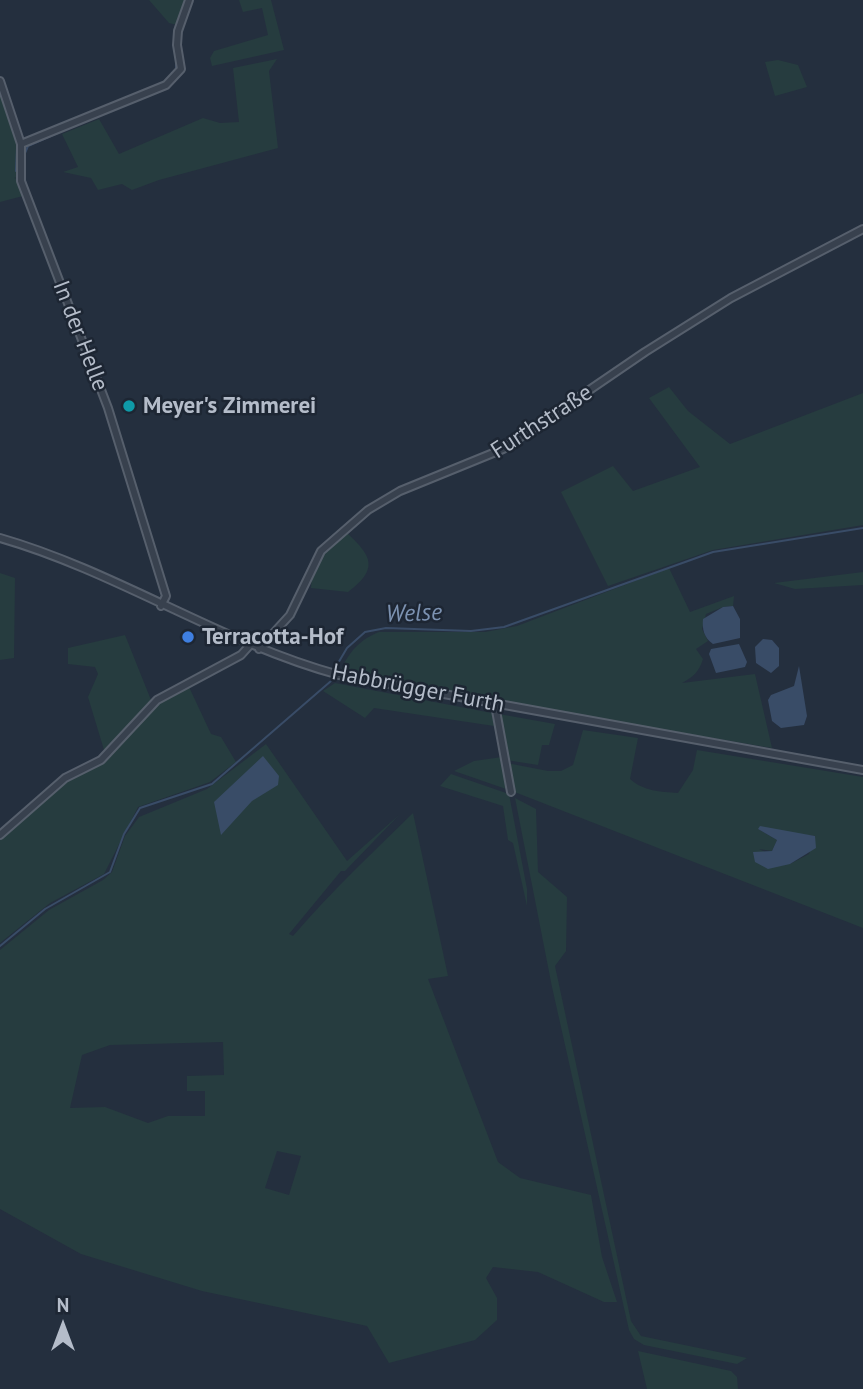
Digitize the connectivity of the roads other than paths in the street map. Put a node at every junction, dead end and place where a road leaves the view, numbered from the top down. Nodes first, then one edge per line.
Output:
1 (189, 0) edge
2 (0, 81) edge
3 (21, 144) junction
4 (863, 229) edge
5 (0, 538) edge
6 (162, 605) junction
7 (250, 645) junction
8 (260, 649) junction
9 (495, 705) junction
10 (863, 770) edge
11 (511, 792) dead end
12 (0, 835) edge

1 - 3 street
2 - 3 street, In der Helle
3 - 6 street, In der Helle
4 - 8 street, Furthstraße
5 - 6 street, Habbrügger Furth
6 - 7 street, Habbrügger Furth
7 - 8 street, Habbrügger Furth
7 - 12 street
8 - 9 street, Habbrügger Furth
9 - 10 street, Habbrügger Furth
9 - 11 street

